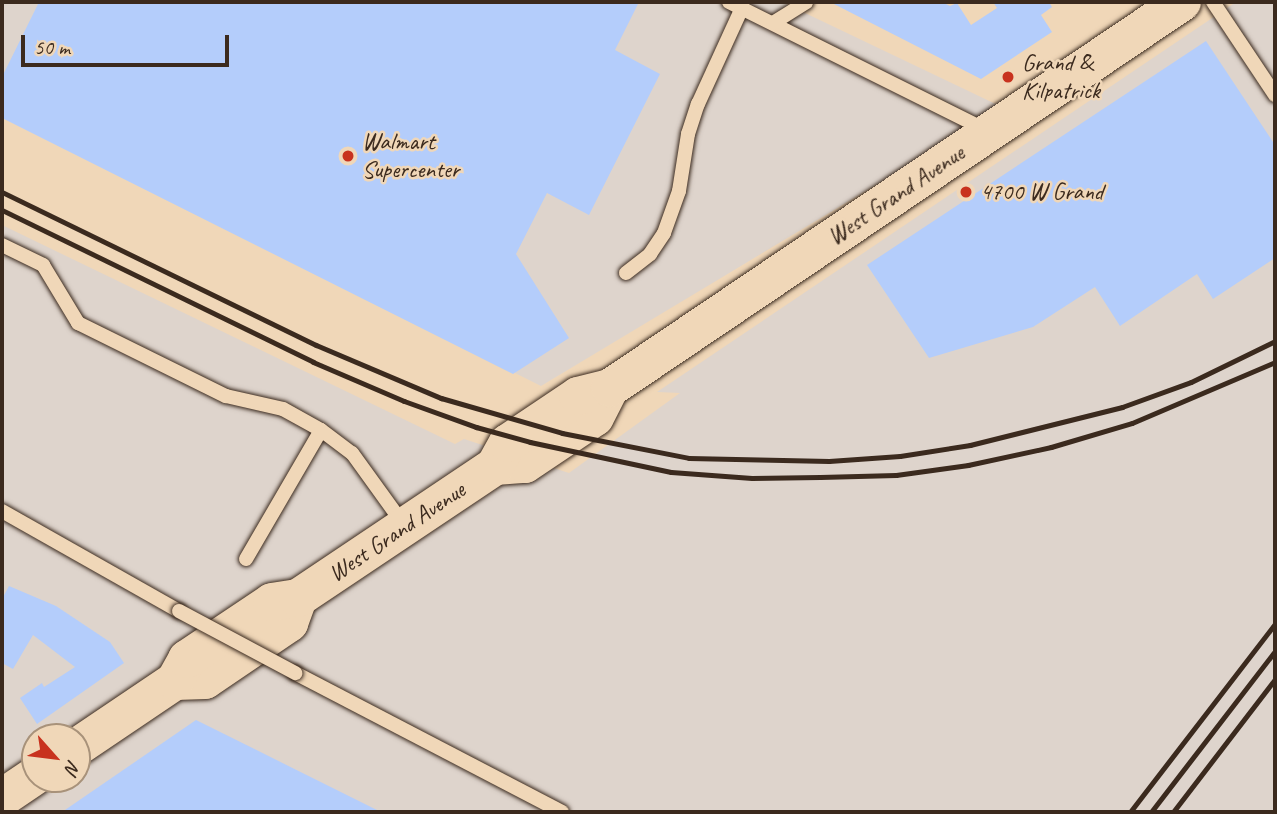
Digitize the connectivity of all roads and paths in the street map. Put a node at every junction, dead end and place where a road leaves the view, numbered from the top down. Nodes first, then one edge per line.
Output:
1 (806, 2) edge
2 (1182, 2) edge
3 (1213, 2) edge
4 (736, 5) edge
5 (773, 23) junction
6 (1275, 95) edge
7 (990, 132) junction
8 (2, 244) edge
9 (626, 273) dead end
10 (321, 430) junction
11 (2, 511) edge
12 (404, 527) junction
13 (246, 559) dead end
14 (91, 738) edge
15 (21, 785) edge
16 (2, 798) edge
17 (562, 812) edge

1 - 5 lane
2 - 7 main road, West Grand Avenue
3 - 6 lane
4 - 5 lane
4 - 9 lane
5 - 7 lane
7 - 12 main road, West Grand Avenue
8 - 10 lane
10 - 12 lane
10 - 13 lane
11 - 17 lane, bridge
12 - 14 main road, West Grand Avenue
15 - 16 main road

